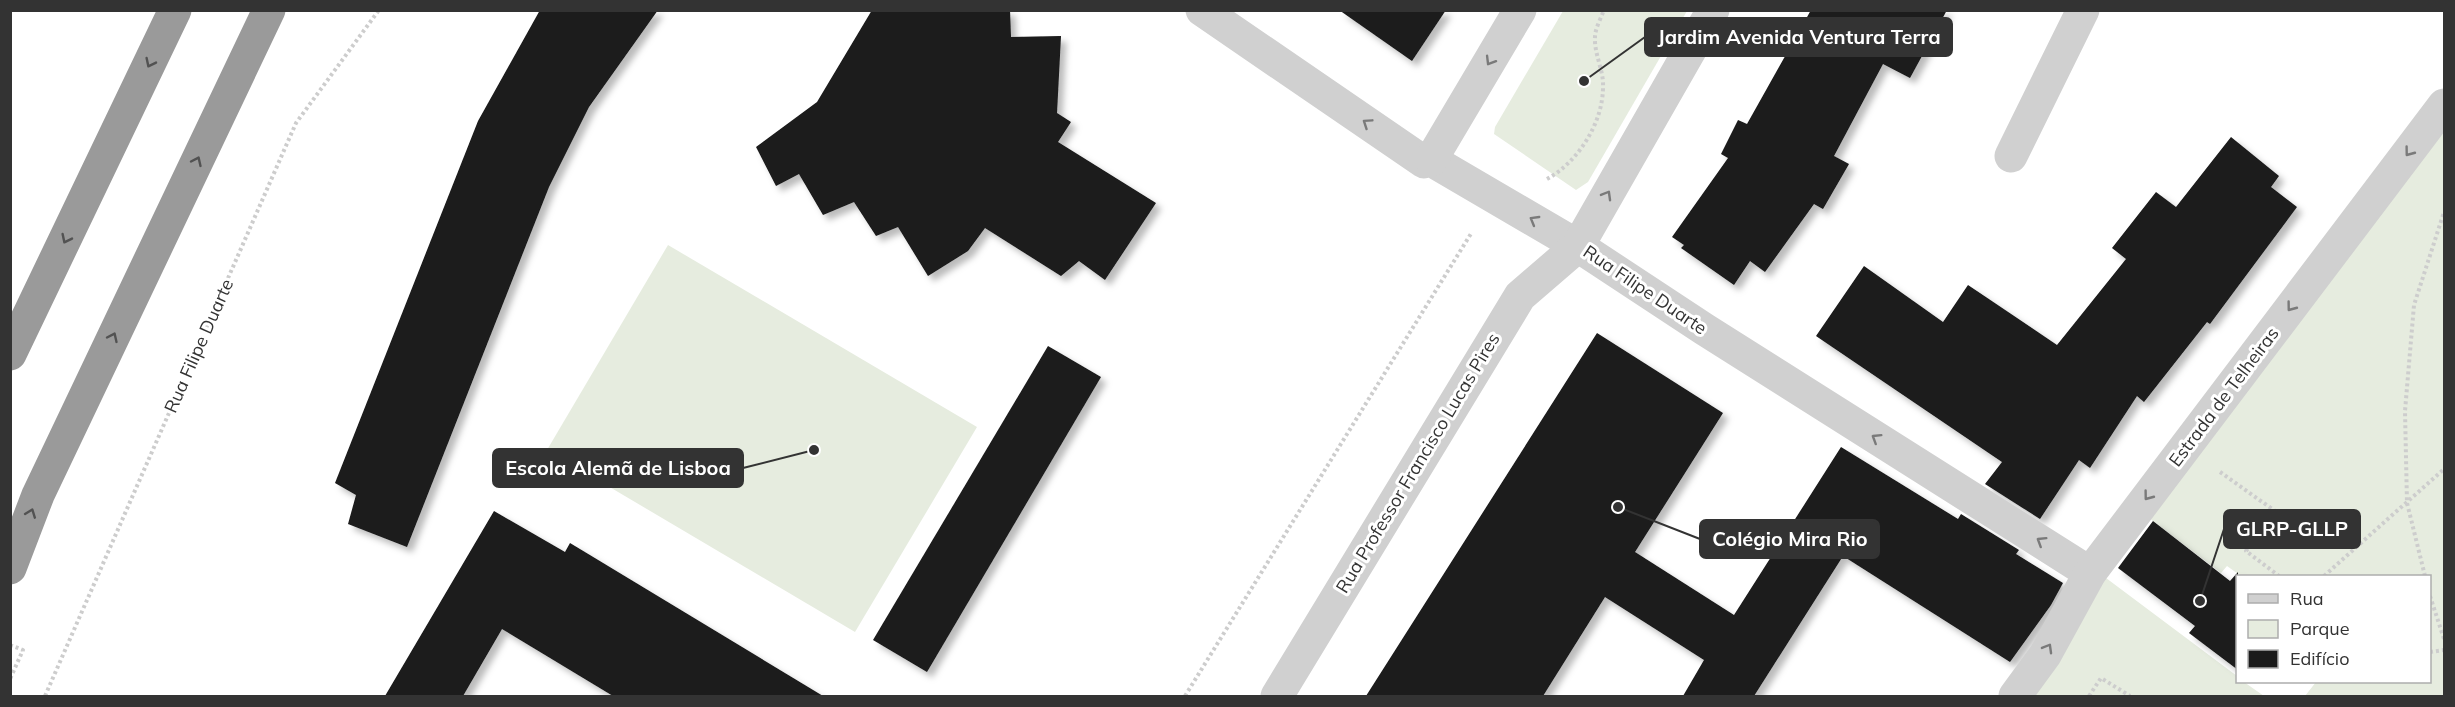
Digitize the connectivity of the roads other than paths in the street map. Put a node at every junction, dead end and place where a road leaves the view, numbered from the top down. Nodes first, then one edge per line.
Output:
1 (176, 10) edge
2 (269, 10) edge
3 (1202, 10) edge
4 (1520, 10) edge
5 (1713, 10) edge
6 (2083, 10) edge
7 (2445, 105) edge
8 (2011, 156) dead end
9 (1431, 160) junction
10 (1578, 246) junction
11 (10, 354) edge
12 (10, 568) edge
13 (2090, 573) junction
14 (1277, 696) edge
15 (2015, 696) edge

1 -> 11 highway
12 -> 2 highway
9 -> 3 street, Rua Filipe Duarte
4 -> 9 street
10 -> 5 street, Rua Professor Francisco Lucas Pires
6 - 8 street
7 -> 13 street, Estrada de Telheiras
10 -> 9 street, Rua Filipe Duarte
13 -> 10 street, Rua Filipe Duarte
10 - 14 street, Rua Professor Francisco Lucas Pires
15 -> 13 street, Estrada de Telheiras

